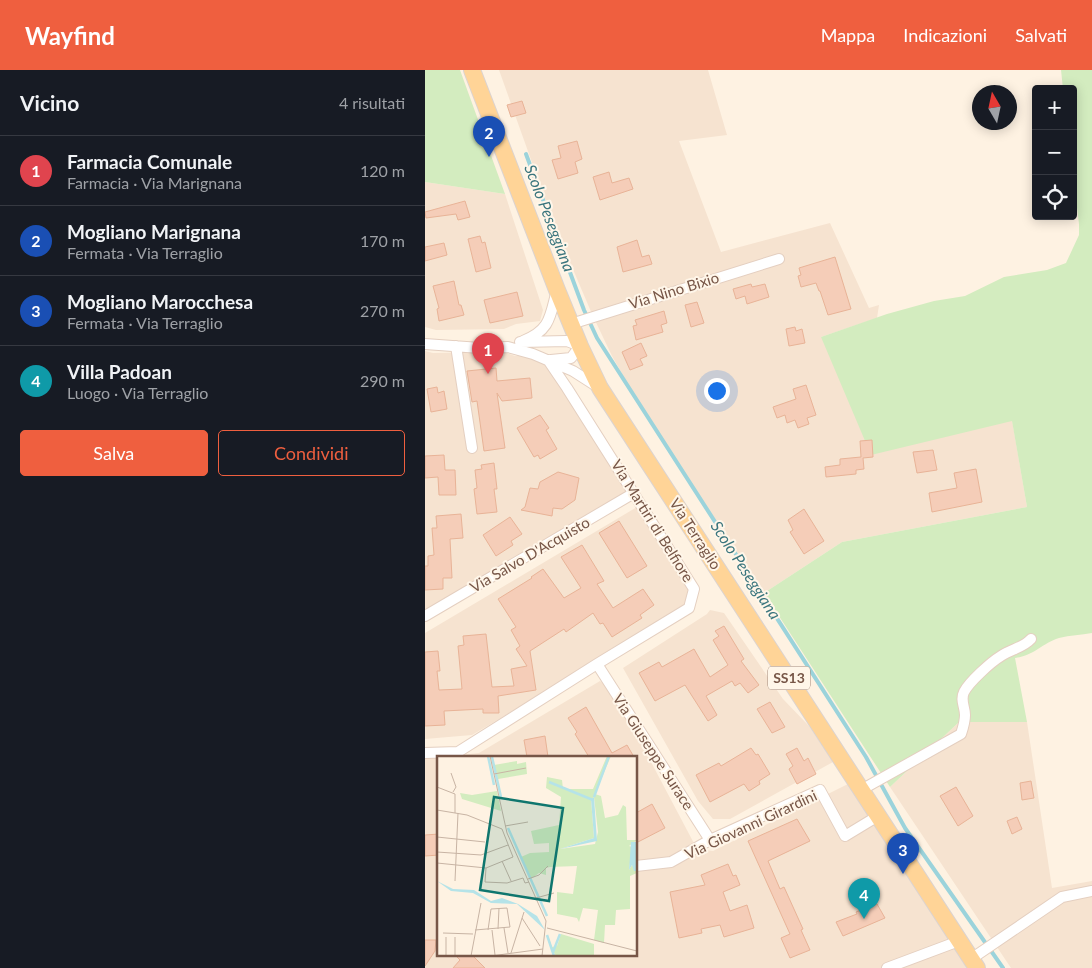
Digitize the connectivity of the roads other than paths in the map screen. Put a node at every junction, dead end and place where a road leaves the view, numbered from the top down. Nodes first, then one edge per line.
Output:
1 (472, 70) edge
2 (779, 259) dead end
3 (557, 290) junction
4 (576, 322) junction
5 (520, 342) junction
6 (425, 344) edge
7 (456, 346) junction
8 (580, 346) junction
9 (509, 347) junction
10 (548, 360) junction
11 (600, 388) junction
12 (472, 448) dead end
13 (634, 493) junction
14 (425, 616) edge
15 (1031, 639) dead end
16 (597, 664) junction
17 (425, 753) edge
18 (458, 754) edge
19 (867, 787) junction
20 (873, 820) junction
21 (710, 840) junction
22 (637, 866) edge
23 (1092, 891) edge
24 (959, 941) junction
25 (977, 959) edge
26 (887, 968) edge

1 - 3 main road, Via Terraglio / SS13
2 - 4 street, Via Nino Bixio
3 - 4 main road, Via Terraglio / SS13
3 - 5 street
4 - 8 main road, Via Terraglio / SS13
5 - 8 street
5 - 9 street
6 - 7 street
7 - 9 street
7 - 12 street
8 - 10 street
8 - 11 main road, Via Terraglio / SS13
9 - 10 street
10 - 11 street
10 - 13 street, Via Martiri di Belfiore
11 - 19 main road, Via Terraglio / SS13
13 - 14 street, Via Salvo D'Acquisto
13 - 16 street, Via Martiri di Belfiore
15 - 19 street
16 - 18 street, Via Martiri di Belfiore
16 - 21 street, Via Giuseppe Surace
17 - 18 street, Via Martiri di Belfiore
19 - 20 main road, Via Terraglio / SS13
20 - 21 street, Via Giovanni Girardini
20 - 24 main road, Via Terraglio / SS13
21 - 22 street, Via Giovanni Girardini
23 - 25 street
24 - 25 main road, Via Terraglio / SS13
24 - 26 street

